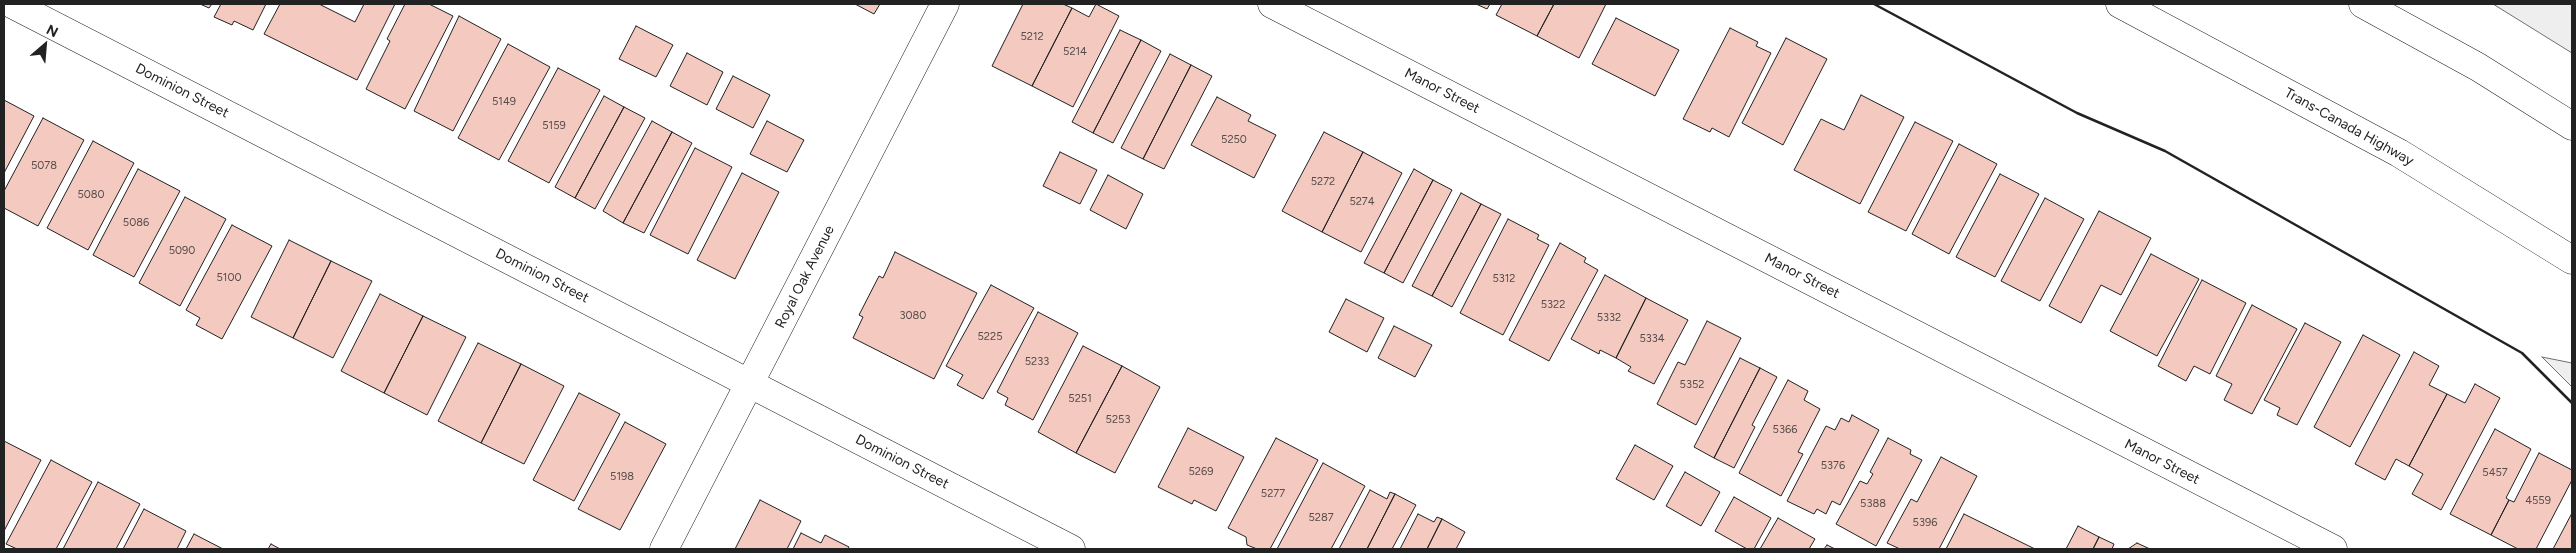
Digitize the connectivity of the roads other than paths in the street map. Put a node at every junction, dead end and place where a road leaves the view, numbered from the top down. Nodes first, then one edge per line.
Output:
1 (12, 4) edge
2 (945, 4) edge
3 (1272, 4) edge
4 (2120, 4) edge
5 (2363, 4) edge
6 (2572, 126) edge
7 (2572, 260) edge
8 (750, 384) junction
9 (664, 549) edge
10 (1071, 549) edge
11 (2333, 549) edge

1 - 8 main road, Dominion Street
2 - 8 main road, Royal Oak Avenue
3 - 11 main road, Manor Street
4 - 7 main road, Trans-Canada Highway
5 - 6 main road
8 - 9 main road, Royal Oak Avenue
8 - 10 main road, Dominion Street

